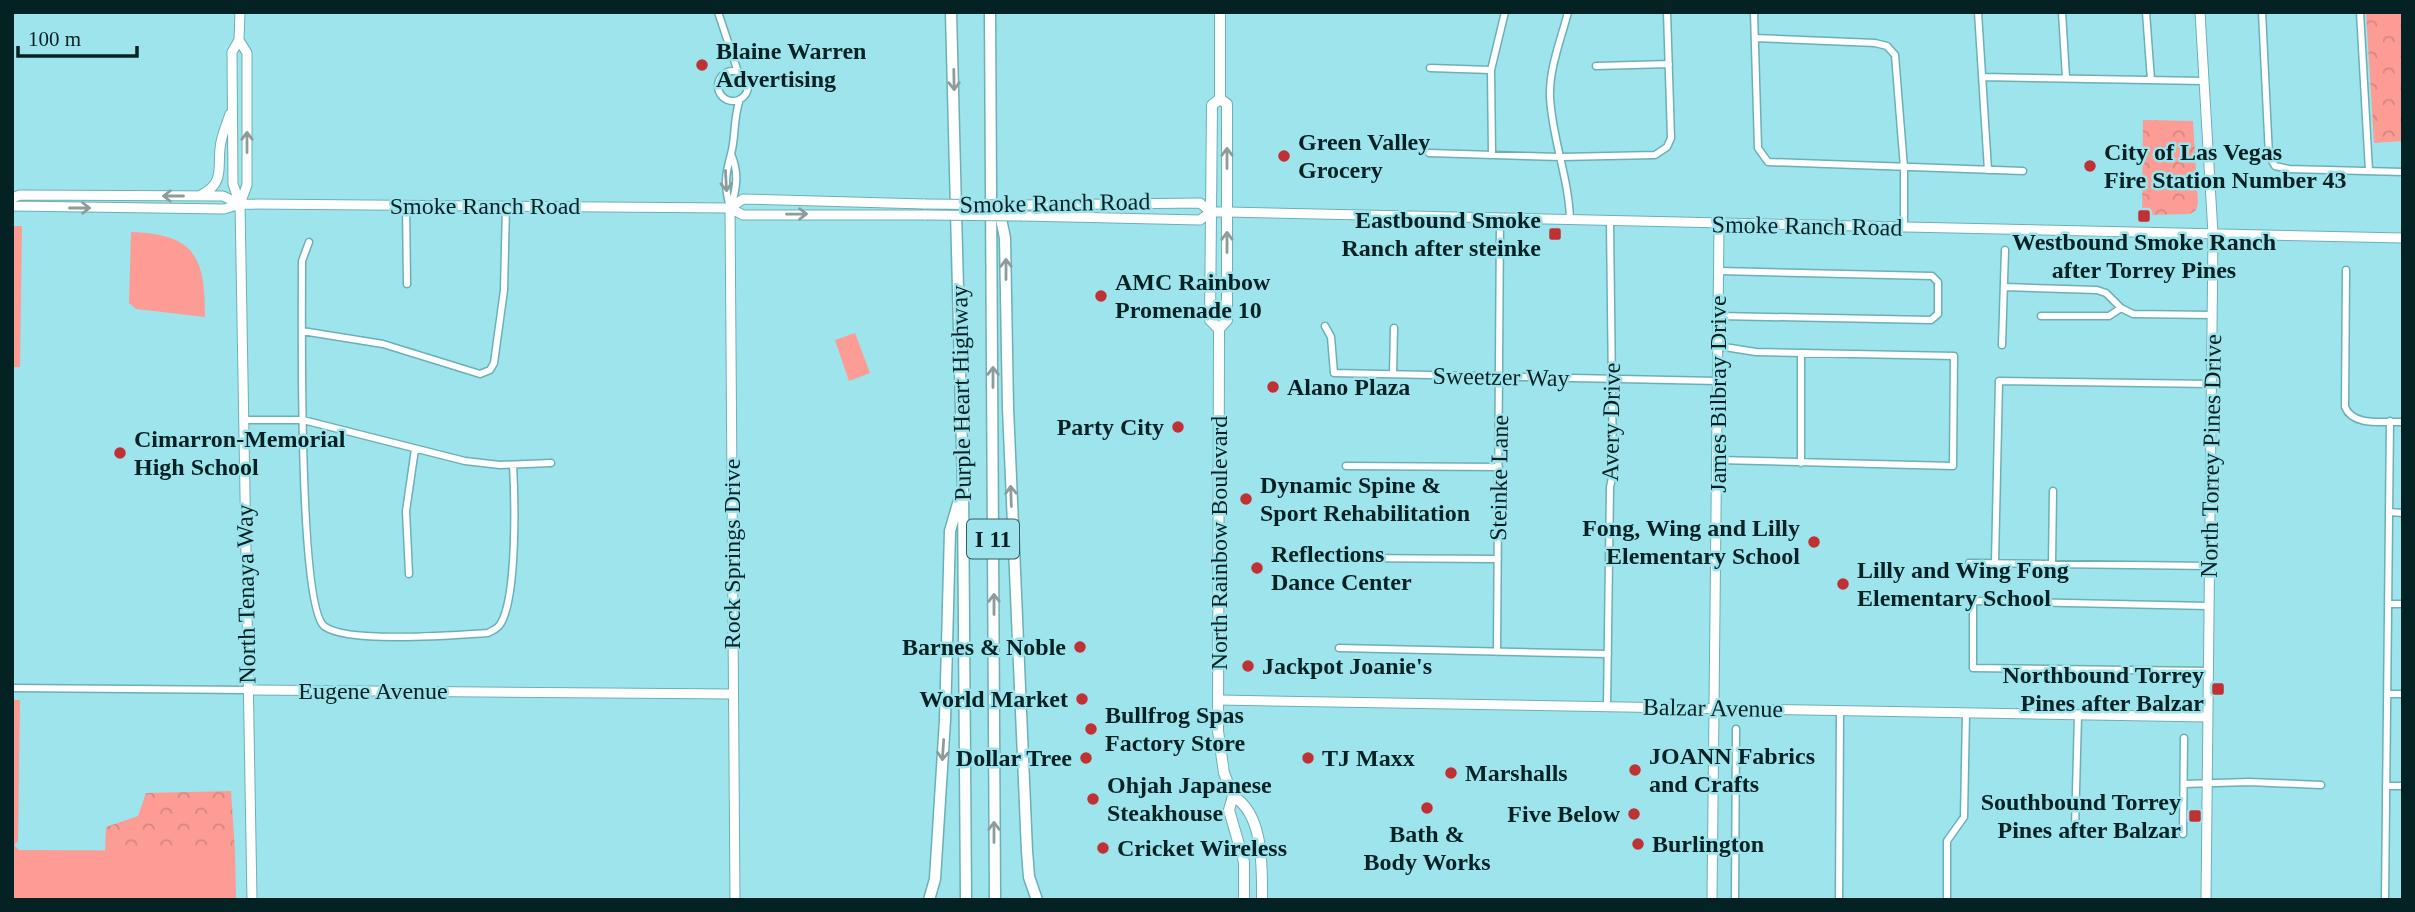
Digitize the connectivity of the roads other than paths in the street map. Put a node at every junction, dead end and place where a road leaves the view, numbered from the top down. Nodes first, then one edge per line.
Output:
1 (240, 12) edge
2 (718, 12) edge
3 (951, 12) edge
4 (990, 12) edge
5 (1220, 12) edge
6 (1506, 12) edge
7 (1568, 12) edge
8 (1667, 12) edge
9 (1754, 12) edge
10 (1978, 12) edge
11 (2062, 12) edge
12 (2146, 12) edge
13 (2200, 12) edge
14 (2262, 12) edge
15 (2360, 12) edge
16 (1755, 38) junction
17 (239, 40) junction
18 (732, 55) junction
19 (1669, 64) junction
20 (1596, 66) dead end
21 (1430, 68) dead end
22 (1491, 70) junction
23 (728, 72) junction
24 (738, 72) junction
25 (1982, 76) junction
26 (2066, 78) junction
27 (2151, 80) junction
28 (2204, 81) junction
29 (726, 99) junction
30 (740, 99) junction
31 (1220, 99) junction
32 (232, 106) junction
33 (733, 124) junction
34 (1429, 153) dead end
35 (731, 154) junction
36 (1492, 155) junction
37 (1561, 158) junction
38 (1904, 168) junction
39 (1988, 170) junction
40 (2023, 170) dead end
41 (2369, 171) junction
42 (2403, 172) edge
43 (992, 178) junction
44 (197, 196) junction
45 (12, 198) edge
46 (240, 204) junction
47 (406, 205) junction
48 (12, 206) edge
49 (506, 206) junction
50 (730, 208) junction
51 (1211, 212) junction
52 (1227, 212) junction
53 (1500, 219) junction
54 (1570, 220) junction
55 (1610, 221) junction
56 (1719, 224) junction
57 (1904, 228) junction
58 (2213, 234) junction
59 (2403, 238) edge
60 (309, 242) dead end
61 (2005, 250) dead end
62 (2346, 270) dead end
63 (1719, 271) junction
64 (407, 284) dead end
65 (2005, 287) junction
66 (2120, 308) junction
67 (2212, 315) junction
68 (1718, 316) junction
69 (2041, 316) dead end
70 (1325, 326) dead end
71 (1394, 328) dead end
72 (1219, 329) junction
73 (302, 331) junction
74 (2002, 345) dead end
75 (1718, 346) junction
76 (1801, 353) junction
77 (1393, 374) junction
78 (1500, 377) junction
79 (1613, 379) junction
80 (1718, 381) junction
81 (2212, 384) junction
82 (243, 420) junction
83 (303, 420) junction
84 (2390, 421) junction
85 (2403, 422) edge
86 (415, 449) junction
87 (1718, 460) junction
88 (551, 463) dead end
89 (1801, 463) junction
90 (513, 465) junction
91 (1346, 466) dead end
92 (1499, 467) junction
93 (963, 488) junction
94 (2053, 491) dead end
95 (2389, 512) junction
96 (2403, 513) edge
97 (1347, 558) dead end
98 (1498, 559) junction
99 (1969, 563) dead end
100 (1995, 563) junction
101 (2052, 564) junction
102 (2210, 566) junction
103 (409, 574) dead end
104 (2388, 604) junction
105 (2403, 604) edge
106 (2209, 606) junction
107 (1339, 648) dead end
108 (1497, 652) junction
109 (1608, 654) junction
110 (2208, 671) junction
111 (12, 688) edge
112 (248, 690) junction
113 (733, 694) junction
114 (2387, 694) junction
115 (2403, 694) edge
116 (1219, 700) junction
117 (1607, 706) junction
118 (1714, 708) junction
119 (1840, 710) junction
120 (1966, 713) junction
121 (2078, 715) junction
122 (2208, 717) junction
123 (1736, 729) dead end
124 (2185, 738) dead end
125 (2184, 784) junction
126 (2207, 784) junction
127 (2321, 785) dead end
128 (2386, 786) junction
129 (2403, 786) edge
130 (1233, 796) junction
131 (2075, 829) dead end
132 (2183, 834) dead end
133 (251, 900) edge
134 (735, 900) edge
135 (929, 900) edge
136 (966, 900) edge
137 (995, 900) edge
138 (1037, 900) edge
139 (1244, 900) edge
140 (1262, 900) edge
141 (1712, 900) edge
142 (1735, 900) edge
143 (1839, 900) edge
144 (1947, 900) edge
145 (2206, 900) edge
146 (2385, 900) edge

1 - 17 main road, North Tenaya Way
2 - 18 street, Rock Springs Drive
3 -> 93 highway, Purple Heart Highway / I 11
4 - 43 highway, Purple Heart Highway / I 11
5 - 31 main road, North Rainbow Boulevard
6 - 22 street
7 - 37 street
8 - 19 street
9 - 16 street
10 - 25 street
11 - 26 street
12 - 27 street
13 - 28 main road, North Torrey Pines Drive
14 - 41 street
15 - 41 street
16 - 38 street
16 - 38 street
17 - 32 main road, North Tenaya Way
46 -> 17 main road, North Tenaya Way
18 - 23 street, Rock Springs Drive
18 - 24 street, Rock Springs Drive
19 - 20 street
19 - 37 street
21 - 22 street
22 - 36 street
23 - 24 street
23 - 29 street, Rock Springs Drive
24 - 30 street, Rock Springs Drive
25 - 26 street
25 - 39 street
26 - 27 street
27 - 28 street
28 - 58 main road, North Torrey Pines Drive
29 - 30 street
29 - 33 street, Rock Springs Drive
30 - 33 street, Rock Springs Drive
31 - 51 main road, North Rainbow Boulevard
52 -> 31 main road, North Rainbow Boulevard
32 - 44 main road
32 - 46 main road, North Tenaya Way
33 - 35 street, Rock Springs Drive
34 - 36 street
35 - 50 street, Rock Springs Drive
35 -> 50 street, Rock Springs Drive
36 - 37 street
37 - 54 street
38 - 39 street
38 - 57 street
39 - 40 street
41 - 42 street
137 -> 43 highway, Purple Heart Highway / I 11
138 -> 43 highway
44 -> 45 main road, Smoke Ranch Road
44 - 46 main road, Smoke Ranch Road
46 - 47 main road, Smoke Ranch Road
48 -> 46 main road, Smoke Ranch Road
46 - 82 main road, North Tenaya Way
47 - 49 main road, Smoke Ranch Road
47 - 64 street
49 - 50 main road, Smoke Ranch Road
49 - 73 street
50 -> 51 main road, Smoke Ranch Road, bridge
50 - 51 main road, Smoke Ranch Road, bridge
50 - 113 main road, Rock Springs Drive
51 - 52 main road, Smoke Ranch Road
51 - 72 main road, North Rainbow Boulevard
52 - 53 main road, Smoke Ranch Road
72 -> 52 main road, North Rainbow Boulevard
53 - 54 main road, Smoke Ranch Road
53 - 78 street, Steinke Lane
54 - 55 main road, Smoke Ranch Road
55 - 56 main road, Smoke Ranch Road
55 - 79 street, Avery Drive
56 - 57 main road, Smoke Ranch Road
56 - 63 main road, James Bilbray Drive
57 - 58 main road, Smoke Ranch Road
58 - 59 main road, Smoke Ranch Road
58 - 67 main road, North Torrey Pines Drive
60 - 73 street
61 - 65 street
62 - 84 street
63 - 68 main road, James Bilbray Drive
63 - 68 street
65 - 66 street
65 - 74 street
66 - 67 street
66 - 69 street
67 - 81 main road, North Torrey Pines Drive
68 - 75 main road, James Bilbray Drive
70 - 77 street, Sweetzer Way
71 - 77 street
72 - 116 main road, North Rainbow Boulevard
73 - 83 street
75 - 76 street
75 - 80 main road, James Bilbray Drive
76 - 89 street
76 - 89 street
77 - 78 street, Sweetzer Way
78 - 79 street, Sweetzer Way
78 - 92 street, Steinke Lane
79 - 80 street, Sweetzer Way
79 - 109 street, Avery Drive
80 - 87 main road, James Bilbray Drive
81 - 100 street
81 - 102 main road, North Torrey Pines Drive
82 - 83 street
82 - 112 main road, North Tenaya Way
83 - 86 street
83 - 90 street
84 - 85 street
84 - 95 street
86 - 90 street
86 - 103 street
87 - 89 street
87 - 118 main road, James Bilbray Drive
88 - 90 street
91 - 92 street
92 - 98 street, Steinke Lane
93 -> 135 highway
93 - 136 highway, Purple Heart Highway / I 11
94 - 101 street
95 - 96 street
95 - 104 street
97 - 98 street
98 - 108 street, Steinke Lane
99 - 100 street
100 - 101 street
101 - 102 street
102 - 106 main road, North Torrey Pines Drive
104 - 105 street
104 - 114 street
106 - 110 main road, North Torrey Pines Drive
106 - 110 street
107 - 108 street
108 - 109 street
109 - 117 street, Avery Drive
110 - 122 main road, North Torrey Pines Drive
111 - 112 street, Eugene Avenue
112 - 113 main road, Eugene Avenue
112 - 133 main road, North Tenaya Way
113 - 134 main road, Rock Springs Drive
114 - 115 street
114 - 128 street
116 - 117 main road, Balzar Avenue
116 - 130 main road, North Rainbow Boulevard
117 - 118 main road, Balzar Avenue
118 - 119 main road, Balzar Avenue
118 - 141 main road, James Bilbray Drive
119 - 120 main road, Balzar Avenue
119 - 143 street
120 - 121 main road, Balzar Avenue
120 - 144 street
121 - 122 main road, Balzar Avenue
121 - 131 street
122 - 126 main road, North Torrey Pines Drive
123 - 142 street
124 - 125 street
125 - 126 street
125 - 132 street
126 - 127 street
126 - 145 main road, North Torrey Pines Drive
128 - 129 street
128 - 146 street
130 - 139 main road, North Rainbow Boulevard
130 - 140 main road, North Rainbow Boulevard

